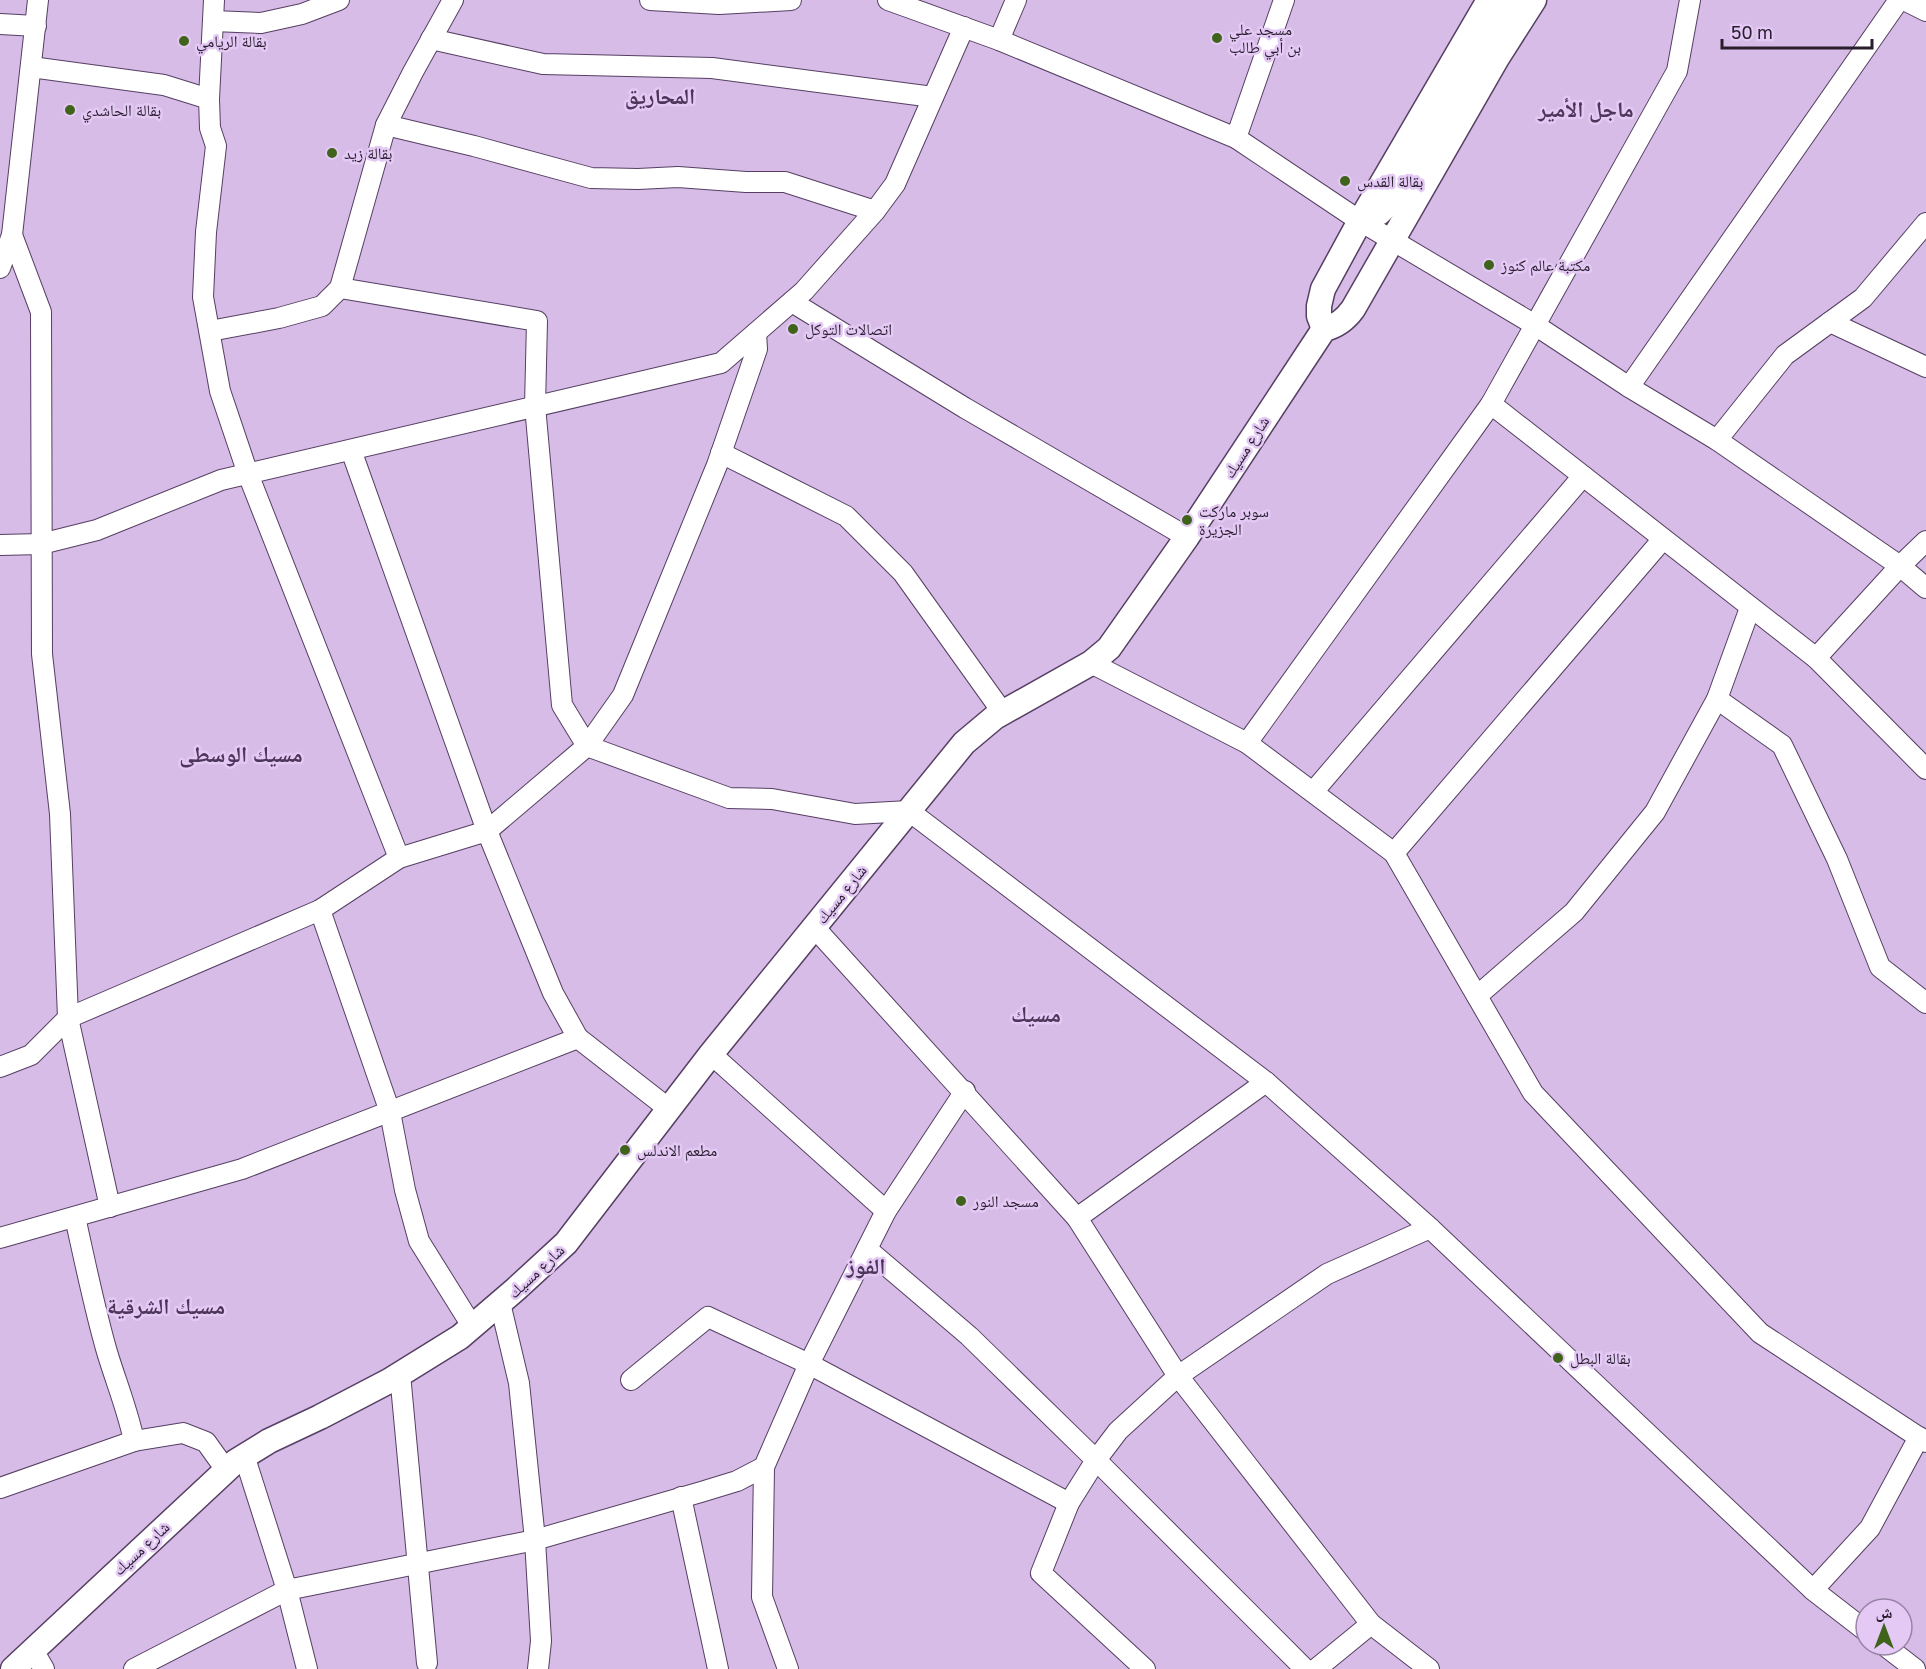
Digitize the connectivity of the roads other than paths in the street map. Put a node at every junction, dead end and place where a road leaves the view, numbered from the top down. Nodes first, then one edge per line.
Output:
1 (38, 0) edge
2 (214, 0) edge
3 (339, 0) edge
4 (453, 0) edge
5 (650, 0) edge
6 (791, 0) edge
7 (888, 0) edge
8 (1016, 0) edge
9 (1284, 0) edge
10 (1489, 0) edge
11 (1511, 0) edge
12 (1534, 0) edge
13 (1690, 0) edge
14 (1899, 0) edge
15 (1904, 0) edge
16 (1926, 11) edge
17 (213, 21) junction
18 (0, 24) edge
19 (36, 26) junction
20 (964, 27) junction
21 (431, 39) junction
22 (999, 40) junction
23 (32, 67) junction
24 (933, 97) junction
25 (209, 99) junction
26 (386, 125) junction
27 (1236, 138) junction
28 (875, 211) junction
29 (1360, 221) junction
30 (1926, 223) edge
31 (12, 235) junction
32 (1393, 242) junction
33 (0, 268) edge
34 (340, 288) junction
35 (792, 302) junction
36 (1830, 322) junction
37 (1535, 325) junction
38 (1324, 329) junction
39 (210, 331) junction
40 (756, 333) junction
41 (1926, 367) edge
42 (1629, 387) junction
43 (1491, 404) junction
44 (535, 406) junction
45 (1717, 440) junction
46 (351, 450) junction
47 (721, 453) junction
48 (248, 474) junction
49 (1583, 476) junction
50 (1187, 537) junction
51 (1663, 539) junction
52 (1926, 541) edge
53 (42, 544) junction
54 (0, 546) edge
55 (1900, 566) junction
56 (1926, 588) edge
57 (1750, 608) junction
58 (1816, 658) junction
59 (1091, 663) junction
60 (1717, 699) junction
61 (1003, 713) junction
62 (1247, 742) junction
63 (587, 746) junction
64 (1926, 769) edge
65 (1313, 792) junction
66 (909, 811) junction
67 (487, 831) junction
68 (1394, 853) junction
69 (399, 858) junction
70 (320, 910) junction
71 (814, 927) junction
72 (1477, 996) junction
73 (1926, 1003) edge
74 (68, 1018) junction
75 (578, 1038) junction
76 (711, 1054) junction
77 (0, 1067) edge
78 (1266, 1082) junction
79 (965, 1091) junction
80 (669, 1108) junction
81 (390, 1112) junction
82 (110, 1207) junction
83 (886, 1211) junction
84 (75, 1217) junction
85 (1077, 1218) junction
86 (1430, 1228) junction
87 (0, 1238) edge
88 (867, 1248) junction
89 (500, 1303) junction
90 (472, 1326) junction
91 (809, 1364) junction
92 (400, 1374) junction
93 (1178, 1377) junction
94 (630, 1380) dead end
95 (1922, 1439) edge
96 (134, 1441) junction
97 (1096, 1460) junction
98 (235, 1462) junction
99 (764, 1467) junction
100 (0, 1488) edge
101 (681, 1497) junction
102 (1069, 1503) junction
103 (535, 1540) junction
104 (418, 1563) junction
105 (287, 1590) junction
106 (1813, 1590) junction
107 (1854, 1622) edge
108 (1371, 1624) junction
109 (1899, 1657) edge
110 (38, 1660) edge
111 (427, 1663) dead end
112 (13, 1669) edge
113 (134, 1669) edge
114 (307, 1669) edge
115 (538, 1669) edge
116 (718, 1669) edge
117 (788, 1669) edge
118 (1145, 1669) edge
119 (1305, 1669) edge
120 (1316, 1669) edge
121 (1428, 1669) edge
122 (1914, 1669) edge

1 - 19 street
2 - 17 street
3 - 17 street
4 - 21 street
5 - 6 street
7 - 20 street
8 - 22 street
9 - 27 street
10 - 29 street
11 - 29 street
12 - 32 street, شارع مسيك
13 - 37 street
14 - 42 street
15 - 16 street
17 - 25 street
18 - 19 street
19 - 23 street
20 - 22 street
20 - 24 street
21 - 24 street
21 - 26 street
22 - 27 street
23 - 25 street
23 - 31 street
24 - 28 street
25 - 39 street
26 - 28 street
26 - 34 street
27 - 29 street
28 - 35 street
29 - 32 street
29 - 38 street
30 - 36 street
31 - 33 street
31 - 53 street
32 - 37 street
32 - 38 street, شارع مسيك
34 - 39 street
34 - 44 street
35 - 40 street
35 - 50 street
36 - 41 street
36 - 45 street
37 - 42 street
37 - 43 street
38 - 50 street, شارع مسيك
39 - 48 street
40 - 44 street
40 - 47 street
42 - 45 street
43 - 49 street
43 - 62 street
44 - 46 street
44 - 63 street
45 - 55 street
46 - 48 street
46 - 67 street
47 - 61 street
47 - 63 street
48 - 53 street
48 - 69 street
49 - 51 street
49 - 65 street
50 - 59 street, شارع مسيك
51 - 57 street
51 - 68 street
52 - 55 street
53 - 54 street
53 - 74 street
55 - 56 street
55 - 58 street
57 - 58 street
57 - 60 street
58 - 64 street
59 - 61 street, شارع مسيك
59 - 62 street
60 - 72 street
60 - 73 street
61 - 66 street, شارع مسيك
62 - 65 street
63 - 66 street
63 - 67 street
65 - 68 street
66 - 71 street, شارع مسيك
66 - 78 street
67 - 69 street
67 - 75 street
68 - 72 street
69 - 70 street
70 - 74 street
70 - 81 street
71 - 76 street, شارع مسيك
71 - 79 street
72 - 95 street
74 - 77 street
74 - 82 street
75 - 80 street
75 - 81 street
76 - 80 street, شارع مسيك
76 - 83 street
78 - 85 street
78 - 86 street
79 - 83 street
79 - 85 street
80 - 89 street, شارع مسيك
81 - 82 street
81 - 90 street
82 - 84 street
83 - 88 street
84 - 87 street
84 - 96 street
85 - 93 street
86 - 93 street
86 - 106 street
88 - 91 street
88 - 97 street
89 - 90 street, شارع مسيك
89 - 103 street
90 - 92 street, شارع مسيك
91 - 94 street
91 - 99 street
91 - 102 street
92 - 98 street, شارع مسيك
92 - 104 street
93 - 97 street
93 - 108 street
95 - 106 street
96 - 98 street
96 - 100 street
97 - 102 street
97 - 119 street
98 - 105 street
98 - 110 street, شارع مسيك
99 - 101 street
99 - 117 street
101 - 103 street
101 - 116 street
102 - 118 street
103 - 104 street
103 - 115 street
104 - 105 street
104 - 111 street
105 - 113 street
105 - 114 street
106 - 107 street
108 - 120 street
108 - 121 street
109 - 122 street
110 - 112 street, شارع مسيك

